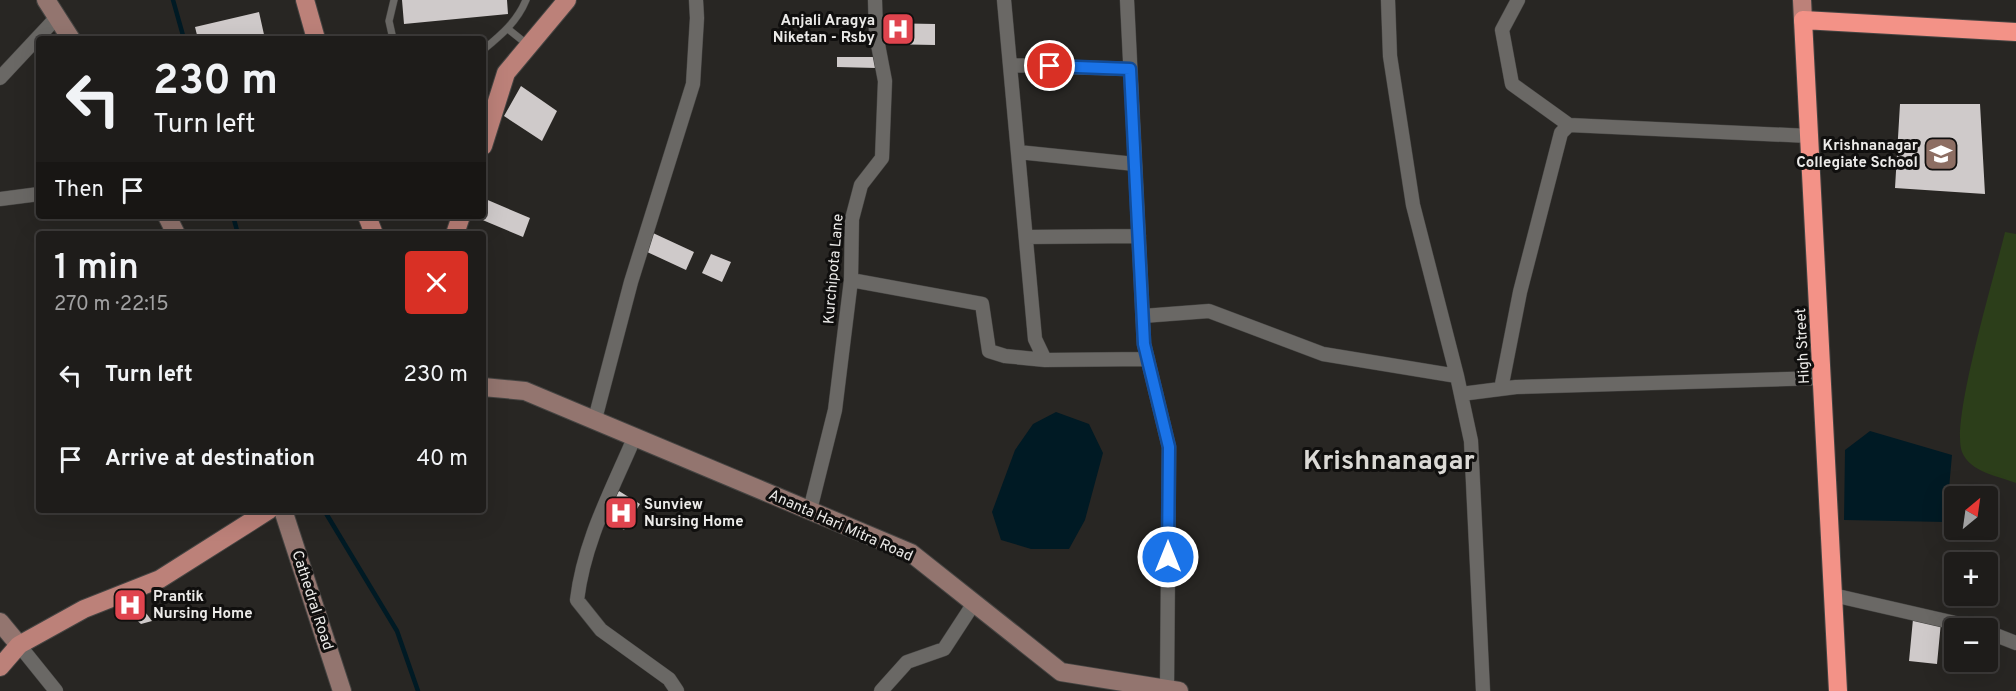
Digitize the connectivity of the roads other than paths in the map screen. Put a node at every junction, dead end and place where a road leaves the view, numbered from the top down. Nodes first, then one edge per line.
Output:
1 (46, 0) edge
2 (305, 0) edge
3 (394, 0) edge
4 (526, 0) edge
5 (567, 0) edge
6 (696, 0) edge
7 (875, 0) edge
8 (1004, 0) edge
9 (1127, 0) edge
10 (1388, 0) edge
11 (1518, 0) edge
12 (1802, 0) edge
13 (57, 17) junction
14 (1803, 20) junction
15 (508, 29) junction
16 (2016, 32) edge
17 (39, 36) edge
18 (69, 36) edge
19 (315, 36) edge
20 (392, 36) edge
21 (36, 39) edge
22 (528, 45) junction
23 (486, 47) edge
24 (1010, 65) junction
25 (1130, 69) junction
26 (0, 78) edge
27 (1569, 125) junction
28 (486, 136) edge
29 (1809, 136) junction
30 (1018, 152) junction
31 (1135, 164) junction
32 (36, 194) edge
33 (0, 199) edge
34 (1139, 236) junction
35 (1026, 237) junction
36 (851, 280) junction
37 (1143, 316) junction
38 (1148, 358) junction
39 (1045, 360) junction
40 (1457, 376) junction
41 (1822, 378) junction
42 (486, 387) edge
43 (1501, 389) junction
44 (1461, 394) junction
45 (595, 418) junction
46 (635, 436) junction
47 (810, 510) junction
48 (264, 513) edge
49 (284, 513) edge
50 (1833, 595) junction
51 (974, 603) junction
52 (1944, 620) edge
53 (0, 622) edge
54 (1998, 637) edge
55 (2016, 643) edge
56 (19, 645) junction
57 (0, 667) edge
58 (1173, 690) edge
59 (56, 691) edge
60 (342, 691) edge
61 (677, 691) edge
62 (881, 691) edge
63 (1483, 691) edge
64 (1838, 691) edge

1 - 13 main road
2 - 19 main road
3 - 20 lane
4 - 15 lane
5 - 22 main road
6 - 45 street
7 - 36 street, Kurchipota Lane
8 - 24 street
9 - 25 street
10 - 40 street
11 - 27 street
12 - 14 main road, High Street
13 - 17 street
13 - 18 main road
14 - 16 highway
14 - 29 highway, High Street
15 - 22 lane
15 - 23 lane
21 - 26 street
22 - 28 main road
24 - 25 street
24 - 30 street
25 - 31 street
27 - 29 street
27 - 43 street
29 - 41 highway, High Street
30 - 31 street
30 - 35 street
31 - 34 street
32 - 33 street
34 - 35 street
34 - 37 street
35 - 39 street
36 - 39 street
36 - 47 street, Kurchipota Lane
37 - 38 street
37 - 40 street
38 - 39 street
38 - 58 street
40 - 44 street
41 - 43 street
41 - 50 highway, High Street
42 - 45 main road, Ananta Hari Mitra Road
43 - 44 street
44 - 63 street
45 - 46 main road, Ananta Hari Mitra Road
46 - 47 main road, Ananta Hari Mitra Road
46 - 61 street
47 - 51 main road, Ananta Hari Mitra Road
48 - 56 main road
49 - 60 main road, Cathedral Road
50 - 52 street
50 - 64 highway, High Street
51 - 58 main road, Ananta Hari Mitra Road
51 - 62 street
53 - 56 main road
54 - 55 street
56 - 57 main road
56 - 59 street

